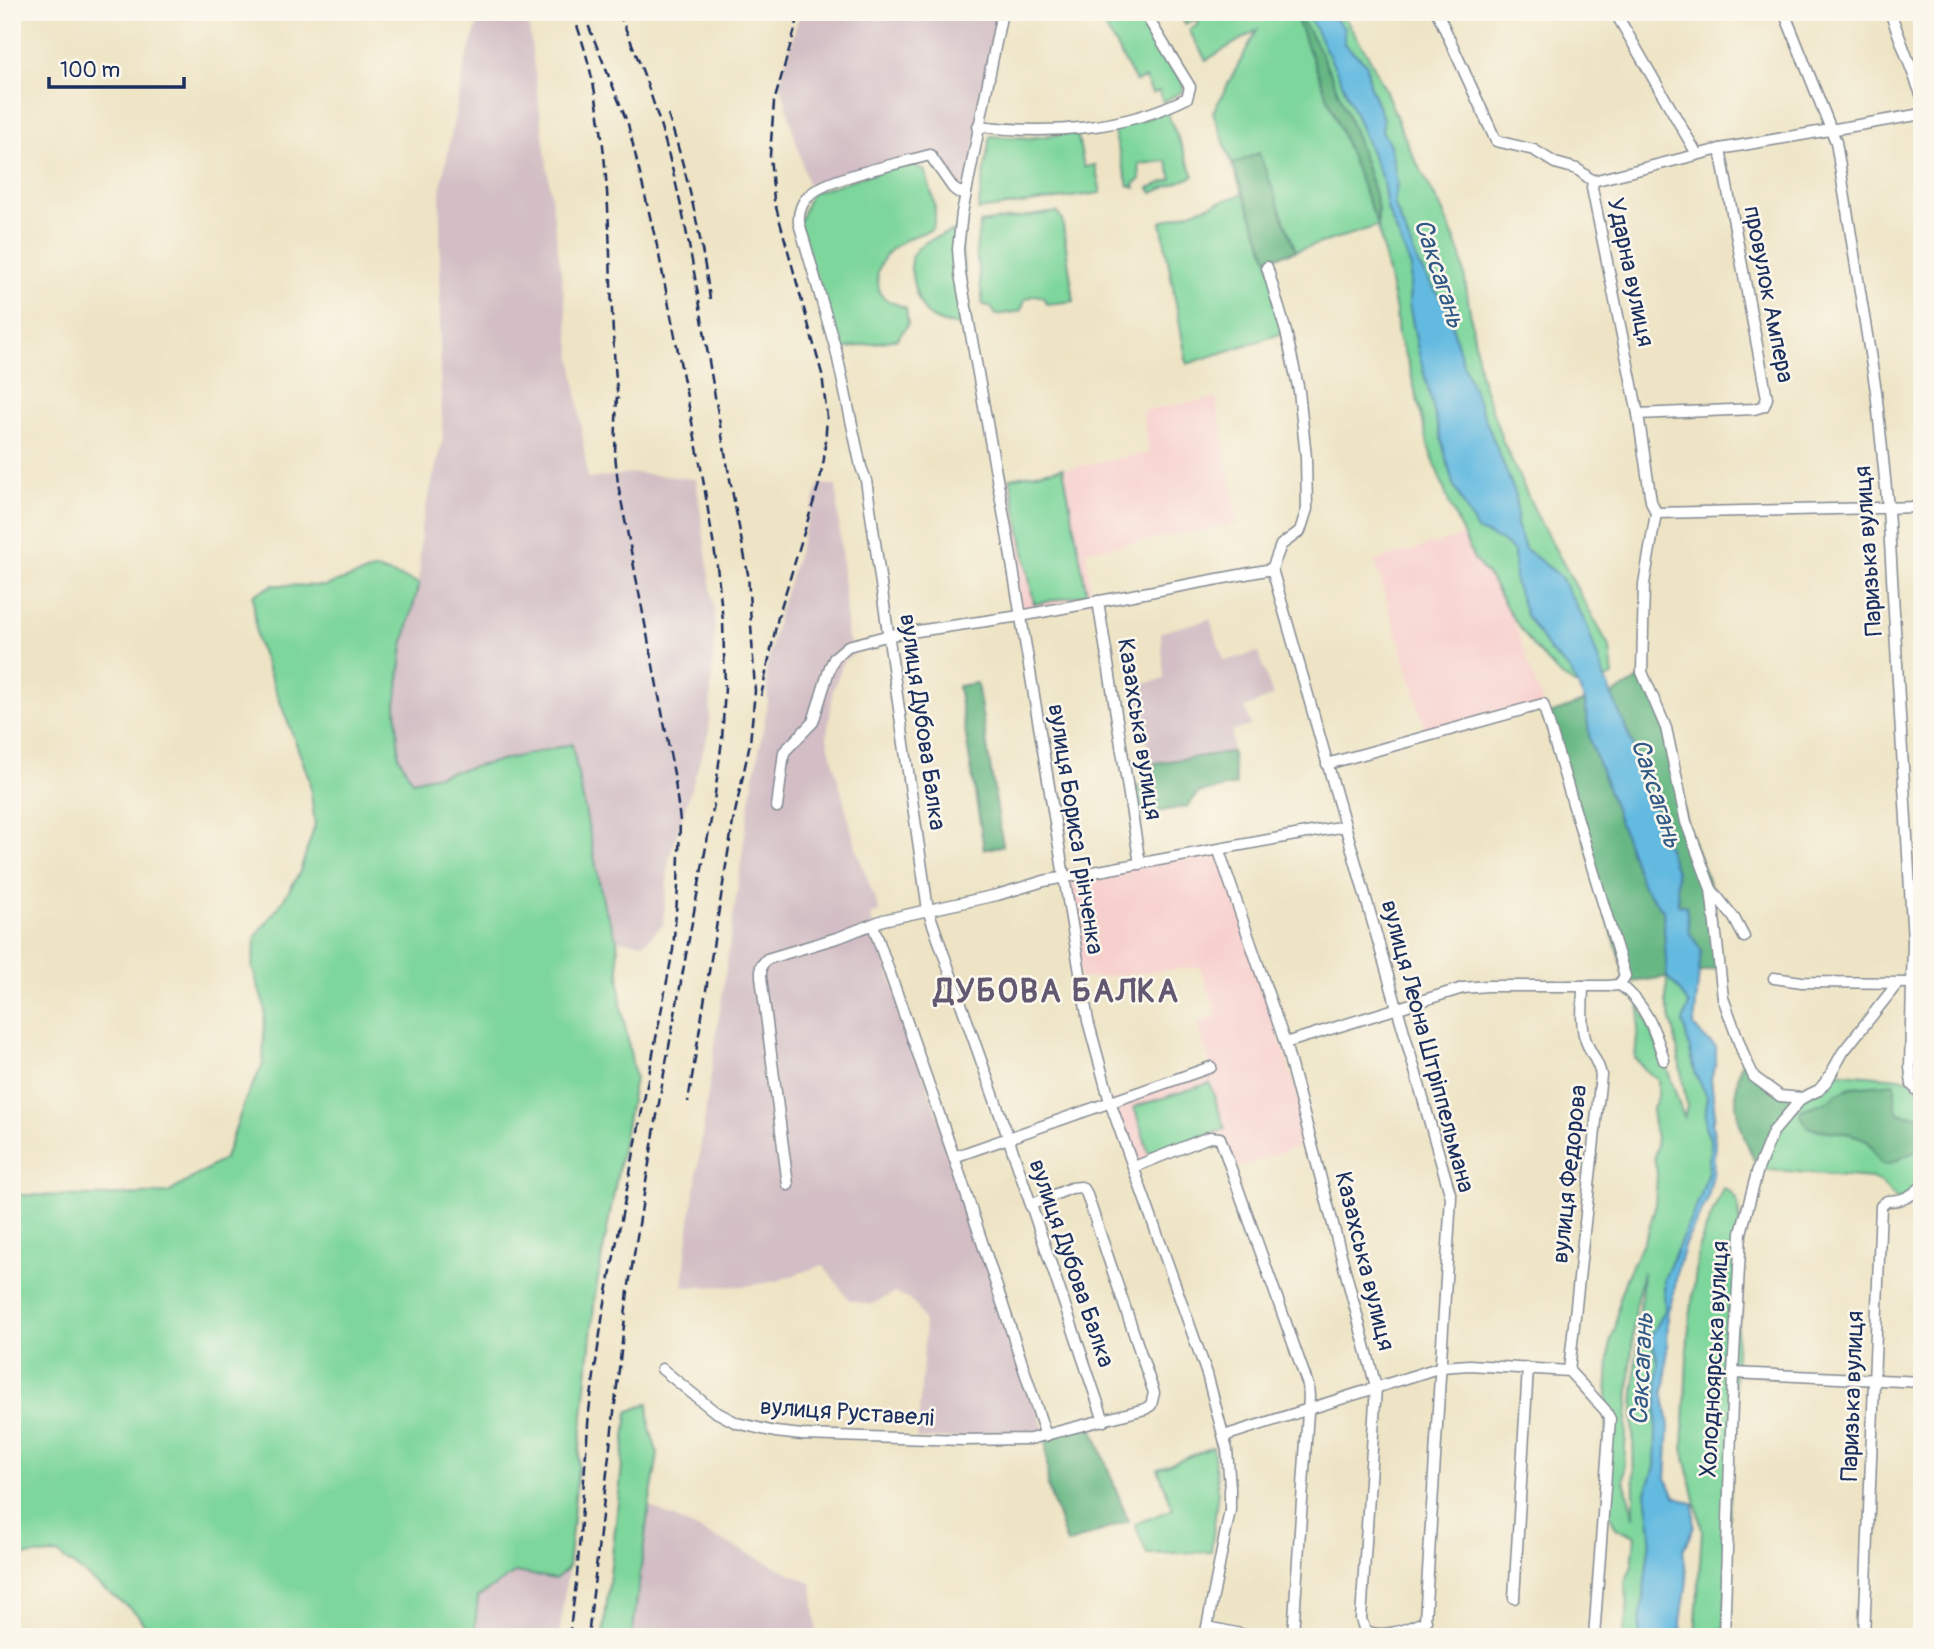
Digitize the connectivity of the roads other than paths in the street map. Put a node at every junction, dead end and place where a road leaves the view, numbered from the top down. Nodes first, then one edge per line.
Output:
1 (1002, 12) edge
2 (1144, 12) edge
3 (1437, 12) edge
4 (1615, 12) edge
5 (1784, 12) edge
6 (1890, 12) edge
7 (1922, 97) edge
8 (1922, 114) edge
9 (978, 126) junction
10 (1832, 129) junction
11 (1720, 149) junction
12 (1697, 154) junction
13 (1593, 181) junction
14 (966, 192) junction
15 (1267, 267) dead end
16 (1638, 414) junction
17 (1922, 508) edge
18 (1888, 509) junction
19 (1656, 513) junction
20 (1272, 569) junction
21 (1098, 601) junction
22 (1020, 615) junction
23 (890, 635) junction
24 (1327, 764) junction
25 (777, 807) dead end
26 (1345, 826) junction
27 (1219, 851) junction
28 (1140, 864) junction
29 (1063, 877) junction
30 (1712, 889) junction
31 (928, 909) junction
32 (873, 925) junction
33 (1744, 937) dead end
34 (1774, 978) dead end
35 (1913, 983) junction
36 (1619, 984) junction
37 (1897, 984) junction
38 (1583, 986) junction
39 (1398, 1007) junction
40 (1285, 1043) junction
41 (1664, 1060) dead end
42 (1211, 1067) dead end
43 (1922, 1095) edge
44 (1802, 1098) junction
45 (1110, 1102) junction
46 (1008, 1137) junction
47 (954, 1157) junction
48 (1134, 1167) junction
49 (788, 1185) dead end
50 (1922, 1186) edge
51 (1030, 1205) junction
52 (1441, 1367) junction
53 (1528, 1368) junction
54 (662, 1369) dead end
55 (1569, 1371) junction
56 (1732, 1373) junction
57 (1874, 1380) junction
58 (1922, 1382) edge
59 (1376, 1387) junction
60 (1307, 1409) junction
61 (1104, 1421) junction
62 (1046, 1436) junction
63 (1224, 1436) junction
64 (1514, 1598) dead end
65 (1426, 1621) junction
66 (1206, 1632) edge
67 (1255, 1637) edge
68 (1290, 1637) edge
69 (1424, 1637) edge
70 (1594, 1637) edge
71 (1724, 1637) edge
72 (1864, 1637) edge

1 - 9 street, вулиця Бориса Грінченка
2 - 9 street
3 - 13 street
4 - 12 street
5 - 10 street, Паризька вулиця
6 - 7 street
8 - 10 street, Ударна вулиця
9 - 14 street, вулиця Бориса Грінченка
10 - 11 street, Ударна вулиця
10 - 18 street, Паризька вулиця
11 - 12 street, Ударна вулиця
11 - 16 street, провулок Ампера
12 - 13 street, Ударна вулиця
13 - 16 street, Ударна вулиця
14 - 22 street, вулиця Бориса Грінченка
14 - 23 street, вулиця Дубова Балка
15 - 20 street
16 - 19 street, Ударна вулиця
17 - 18 street
18 - 19 street
18 - 35 street, Паризька вулиця
19 - 30 street, Ударна вулиця
20 - 21 street
20 - 24 street, вулиця Леона Штріппельмана
21 - 22 street
21 - 28 street, Казахська вулиця
22 - 23 street
22 - 29 street, вулиця Бориса Грінченка
23 - 25 street
23 - 31 street, вулиця Дубова Балка
24 - 26 street, вулиця Леона Штріппельмана
24 - 36 street
26 - 27 street
26 - 39 street, вулиця Леона Штріппельмана
27 - 28 street
27 - 40 street, Казахська вулиця
28 - 29 street
29 - 31 street
29 - 45 street, вулиця Бориса Грінченка
30 - 33 street, Ударна вулиця
30 - 44 street
31 - 32 street
31 - 46 street, вулиця Дубова Балка
32 - 47 street
32 - 49 street
34 - 37 street
35 - 37 street
35 - 43 street, Паризька вулиця
36 - 38 street
36 - 41 street
37 - 44 street, Холодноярська вулиця
38 - 39 street
38 - 55 street, вулиця Федорова
39 - 40 street
39 - 52 street, вулиця Леона Штріппельмана
40 - 59 street, Казахська вулиця
42 - 45 street
44 - 56 street, Холодноярська вулиця
45 - 46 street
45 - 48 street, вулиця Бориса Грінченка
46 - 47 street
46 - 51 street, вулиця Дубова Балка
47 - 62 street
48 - 60 street
48 - 63 street, вулиця Бориса Грінченка
50 - 57 street, Паризька вулиця
51 - 61 street, вулиця Дубова Балка
51 - 61 street, вулиця Руставелі
52 - 53 street
52 - 59 street
52 - 65 street, вулиця Леона Штріппельмана
53 - 55 street
53 - 64 street
54 - 62 street, вулиця Руставелі
55 - 70 street
56 - 57 street
56 - 71 street, Холодноярська вулиця
57 - 58 street
57 - 72 street, Паризька вулиця
59 - 60 street
59 - 65 street, Казахська вулиця
60 - 63 street
60 - 68 street
61 - 62 street, вулиця Руставелі
63 - 66 street, вулиця Бориса Грінченка
65 - 69 street, вулиця Леона Штріппельмана
66 - 67 street

